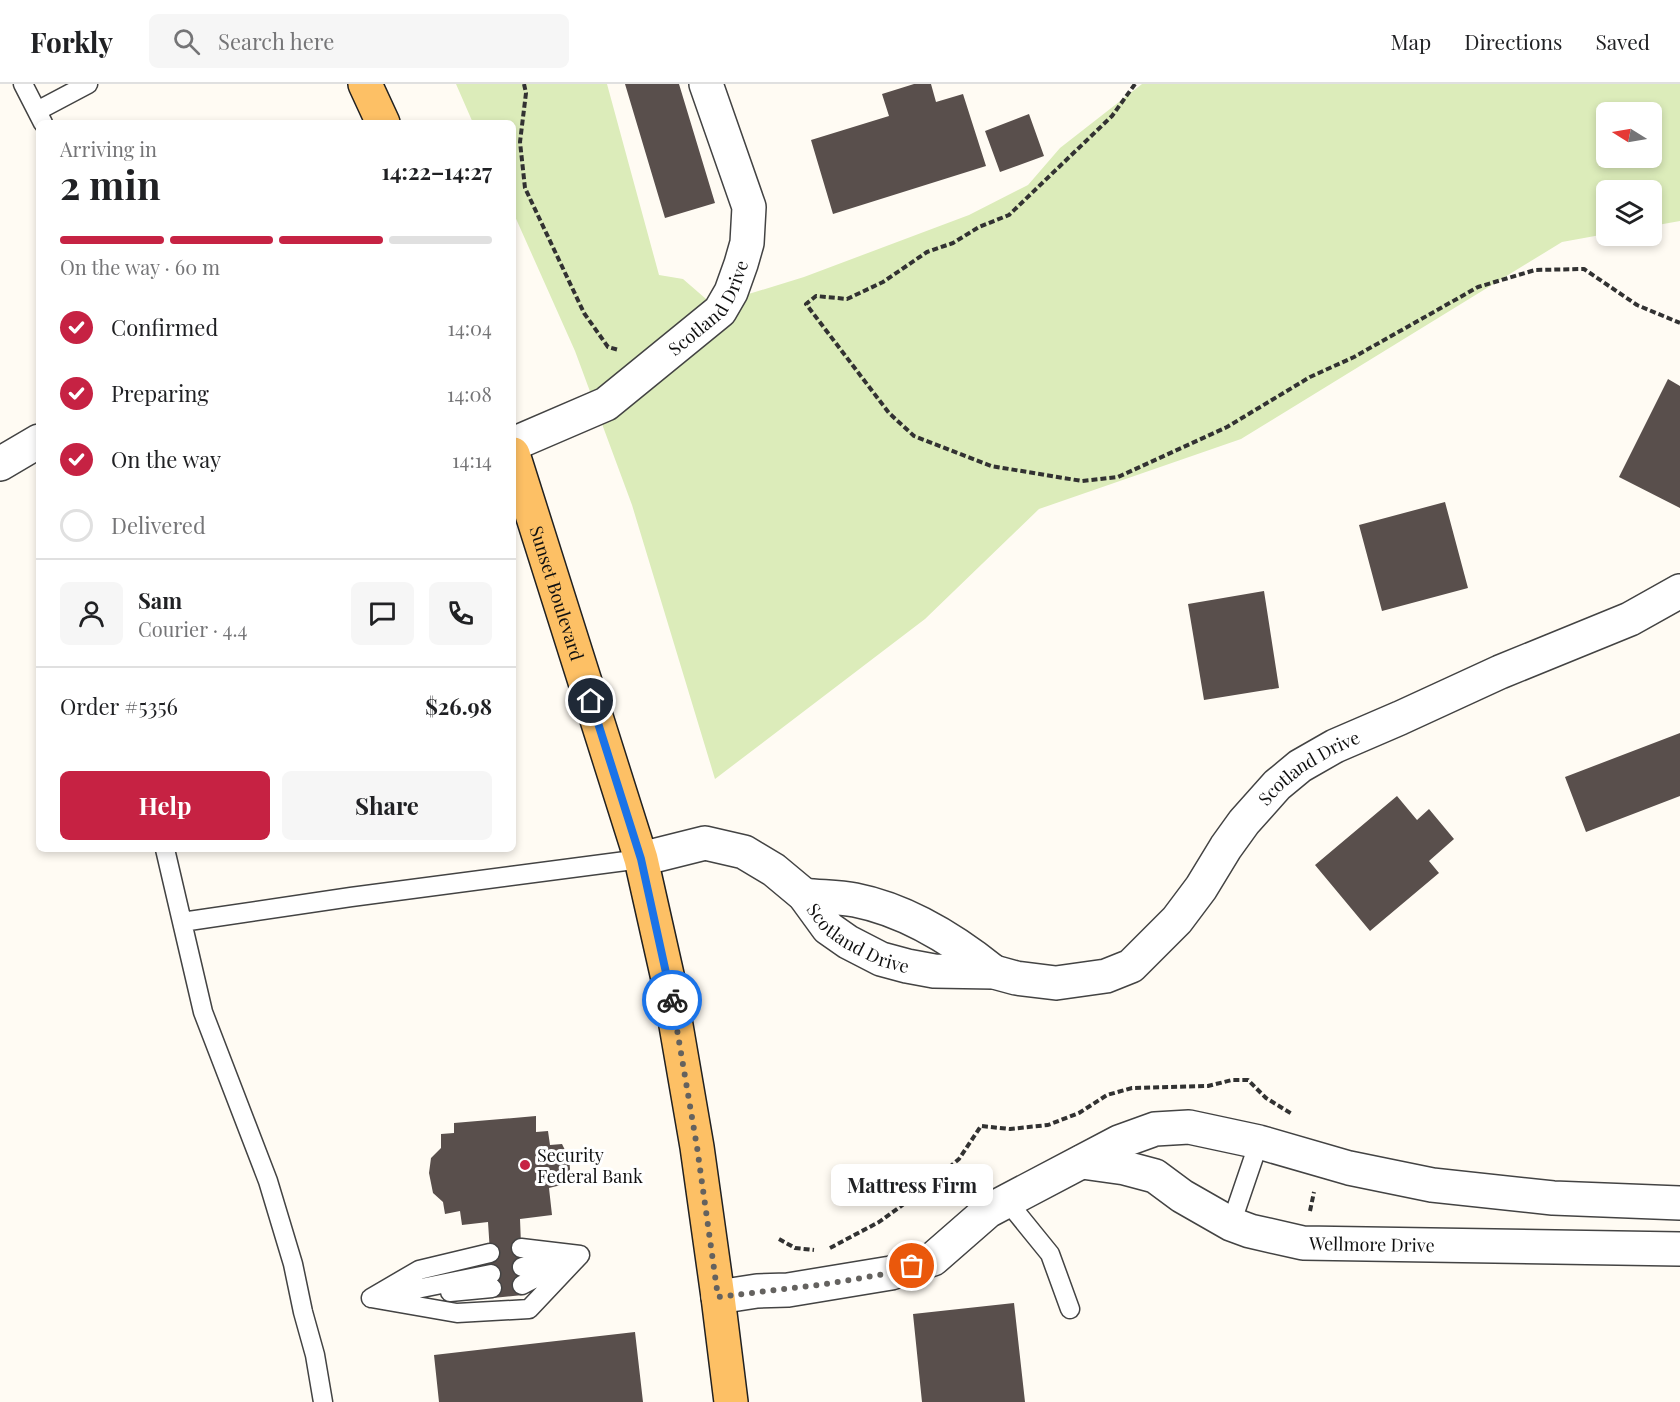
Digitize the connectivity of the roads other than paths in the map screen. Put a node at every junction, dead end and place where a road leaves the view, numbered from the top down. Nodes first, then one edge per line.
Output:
1 (23, 84) edge
2 (88, 84) edge
3 (365, 84) edge
4 (706, 84) edge
5 (40, 117) edge
6 (382, 120) edge
7 (36, 443) edge
8 (516, 443) edge
9 (516, 463) edge
10 (0, 464) edge
11 (1680, 591) edge
12 (166, 852) edge
13 (641, 859) junction
14 (804, 896) junction
15 (182, 922) junction
16 (994, 972) junction
17 (1259, 1142) junction
18 (1082, 1162) junction
19 (1007, 1201) junction
20 (1680, 1203) edge
21 (1231, 1224) junction
22 (521, 1248) dead end
23 (1680, 1249) edge
24 (490, 1253) dead end
25 (580, 1255) junction
26 (522, 1276) dead end
27 (492, 1281) dead end
28 (718, 1297) junction
29 (371, 1298) junction
30 (1070, 1310) dead end
31 (323, 1402) edge
32 (731, 1402) edge

1 - 5 lane
2 - 5 lane
3 - 6 main road
4 - 8 street, Scotland Drive
7 - 10 street
9 - 13 main road, Sunset Boulevard
11 - 16 street, Scotland Drive
12 - 15 lane
13 - 14 street, Scotland Drive
13 - 15 lane
13 - 28 main road, Sunset Boulevard
14 - 16 street, Scotland Drive
14 - 16 street, Scotland Drive
15 - 31 lane
17 - 18 street
17 - 20 street
17 - 21 lane
18 - 19 street
18 - 21 street, Wellmore Drive
19 - 28 street
19 - 30 lane
21 - 23 street, Wellmore Drive
22 - 25 lane
24 - 29 lane
25 - 26 lane
25 - 29 lane
27 - 29 lane
28 - 32 main road, Sunset Boulevard

